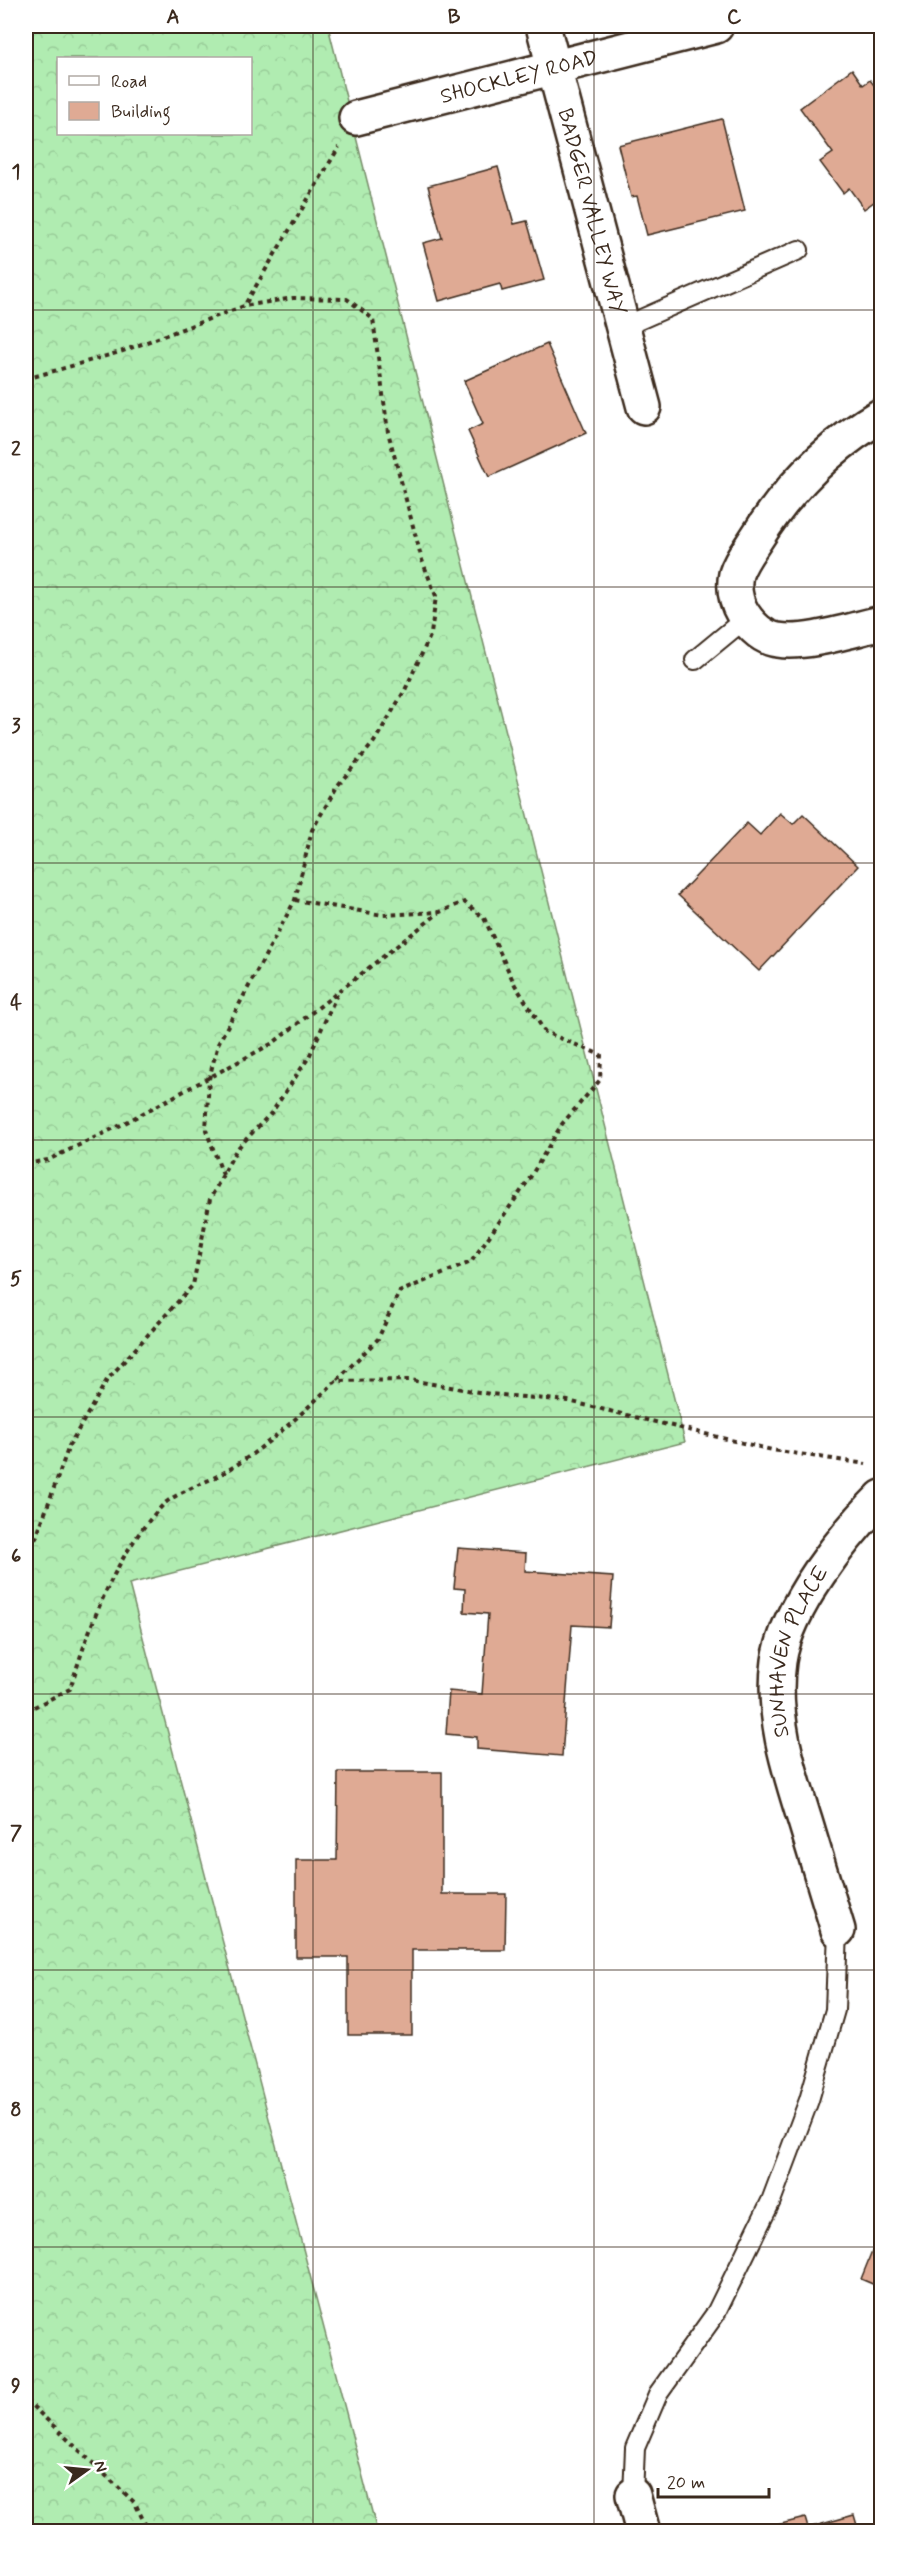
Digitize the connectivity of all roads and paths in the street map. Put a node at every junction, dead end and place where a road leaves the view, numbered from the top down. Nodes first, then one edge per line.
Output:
1 (543, 26) edge
2 (717, 26) edge
3 (554, 67) junction
4 (356, 118) joint
5 (799, 250) dead end
6 (244, 306) junction
7 (623, 327) junction
8 (26, 379) edge
9 (644, 407) dead end
10 (882, 415) edge
11 (746, 618) junction
12 (882, 623) edge
13 (695, 660) dead end
14 (295, 900) junction
15 (440, 912) junction
16 (338, 994) junction
17 (209, 1079) junction
18 (26, 1164) edge
19 (223, 1175) junction
20 (336, 1382) junction
21 (870, 1465) dead end
22 (882, 1497) edge
23 (26, 1555) edge
24 (26, 1711) edge
25 (838, 1930) joint
26 (26, 2400) edge
27 (633, 2495) joint
28 (149, 2532) edge
29 (643, 2532) edge

1 - 3 street, BADGER VALLEY WAY
2 - 3 street, SHOCKLEY ROAD
3 - 4 street, SHOCKLEY ROAD
3 - 7 street, BADGER VALLEY WAY
4 - 6 path
5 - 7 lane, BADGER VALLEY WAY
6 - 8 path
6 - 14 path
7 - 9 street, BADGER VALLEY WAY
10 - 11 street
11 - 12 street
11 - 13 lane
14 - 15 path
14 - 17 path
15 - 16 path
15 - 20 path
16 - 17 path
16 - 19 path
17 - 18 path
17 - 19 path
19 - 23 path
20 - 21 path
20 - 24 path
22 - 25 street, SUNHAVEN PLACE
25 - 27 lane
26 - 28 path
27 - 29 street

